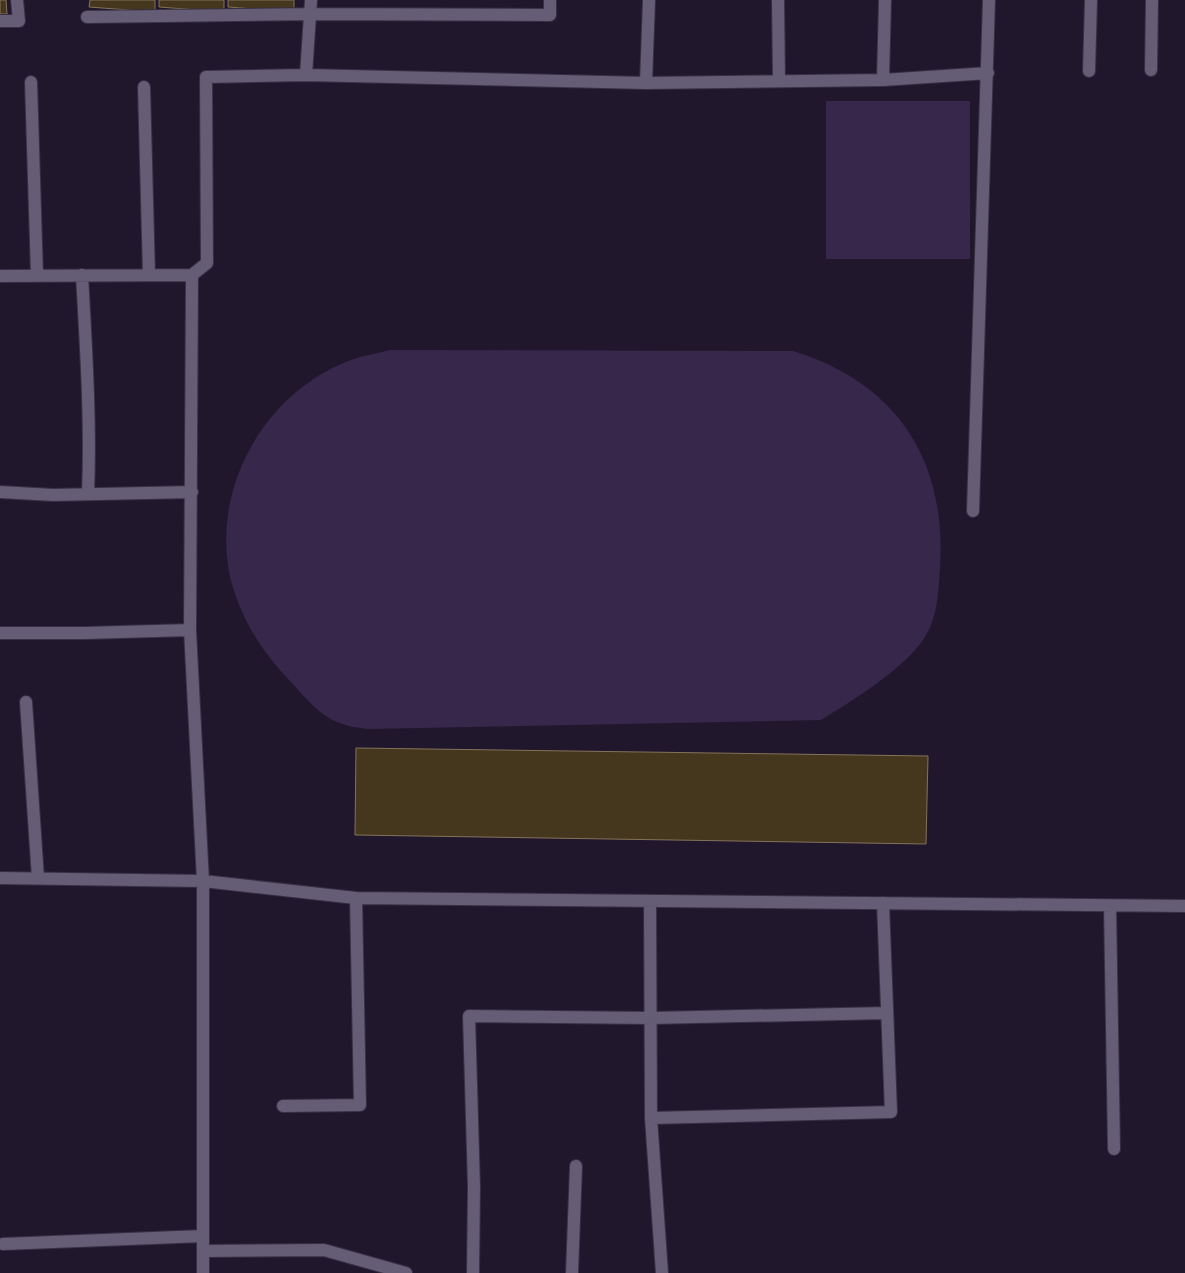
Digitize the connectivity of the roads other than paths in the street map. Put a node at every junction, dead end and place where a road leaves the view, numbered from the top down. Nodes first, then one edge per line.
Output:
1 (18, 0) edge
2 (311, 0) edge
3 (550, 0) edge
4 (649, 0) edge
5 (778, 0) edge
6 (885, 0) edge
7 (989, 0) edge
8 (1091, 0) edge
9 (1152, 0) edge
10 (311, 14) junction
11 (87, 17) dead end
12 (0, 21) edge
13 (1089, 70) dead end
14 (1151, 70) dead end
15 (988, 73) junction
16 (306, 75) junction
17 (779, 80) junction
18 (883, 80) junction
19 (31, 82) dead end
20 (646, 83) junction
21 (144, 87) dead end
22 (82, 275) junction
23 (149, 275) junction
24 (192, 275) junction
25 (0, 276) edge
26 (37, 276) junction
27 (0, 492) edge
28 (192, 492) junction
29 (88, 494) junction
30 (973, 511) dead end
31 (190, 630) junction
32 (0, 633) edge
33 (26, 702) dead end
34 (0, 878) edge
35 (38, 878) junction
36 (203, 881) junction
37 (356, 898) junction
38 (650, 901) junction
39 (883, 903) junction
40 (1110, 906) junction
41 (1185, 906) edge
42 (887, 1013) junction
43 (651, 1018) junction
44 (283, 1106) dead end
45 (651, 1118) junction
46 (1114, 1149) dead end
47 (576, 1166) dead end
48 (203, 1236) junction
49 (3, 1244) dead end
50 (203, 1251) junction
51 (203, 1273) edge
52 (406, 1273) edge
53 (473, 1273) edge
54 (572, 1273) edge
55 (662, 1273) edge

1 - 12 street
2 - 10 street
3 - 10 street
4 - 20 street
5 - 17 street
6 - 18 street
7 - 15 street
8 - 13 street
9 - 14 street
10 - 11 street
10 - 16 street
15 - 18 street
15 - 30 street
16 - 20 street
16 - 24 street
17 - 18 street
17 - 20 street
19 - 26 street
21 - 23 street
22 - 23 street
22 - 26 street
22 - 29 street
23 - 24 street
24 - 28 street
25 - 26 street
27 - 29 street
28 - 29 street
28 - 31 street
31 - 32 street
31 - 36 street
33 - 35 street
34 - 35 street
35 - 36 street
36 - 37 street
36 - 48 street
37 - 38 street
37 - 44 street
38 - 39 street
38 - 43 street
39 - 40 street
39 - 42 street
40 - 41 street
40 - 46 street
42 - 43 street
42 - 45 street
43 - 45 street
43 - 53 street
45 - 55 street
47 - 54 street
48 - 49 street
48 - 50 street
50 - 51 street
50 - 52 street

